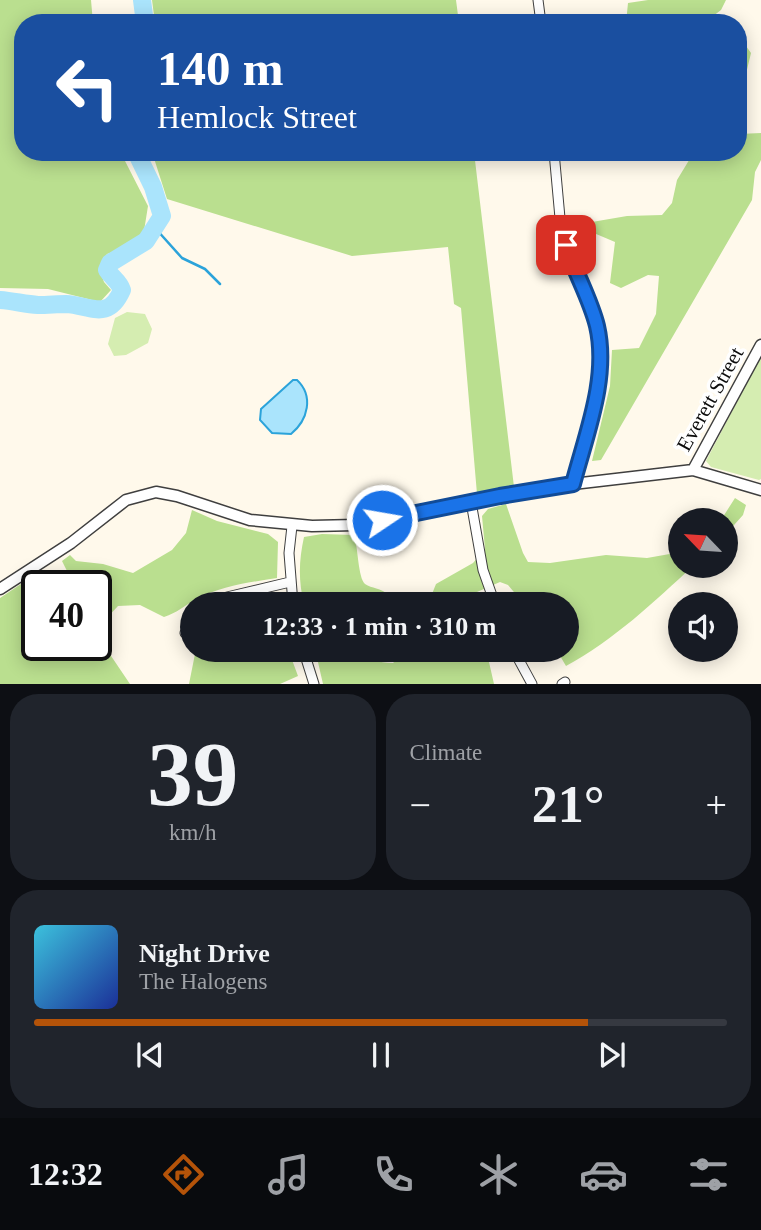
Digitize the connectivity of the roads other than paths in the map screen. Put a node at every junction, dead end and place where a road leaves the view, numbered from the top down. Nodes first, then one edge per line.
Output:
1 (555, 161) edge
2 (761, 345) edge
3 (693, 470) junction
4 (573, 484) junction
5 (761, 490) edge
6 (471, 502) junction
7 (292, 526) junction
8 (290, 582) junction
9 (0, 589) edge
10 (248, 592) edge
11 (291, 592) edge
12 (491, 592) edge
13 (307, 662) edge
14 (520, 662) edge
15 (314, 684) edge
16 (532, 684) edge

1 - 4 street
2 - 3 street, Everett Street
3 - 4 street
3 - 5 street
4 - 6 street
6 - 7 street
6 - 12 street
7 - 8 street
7 - 9 street
8 - 10 street
8 - 11 street
13 - 15 street
14 - 16 street

